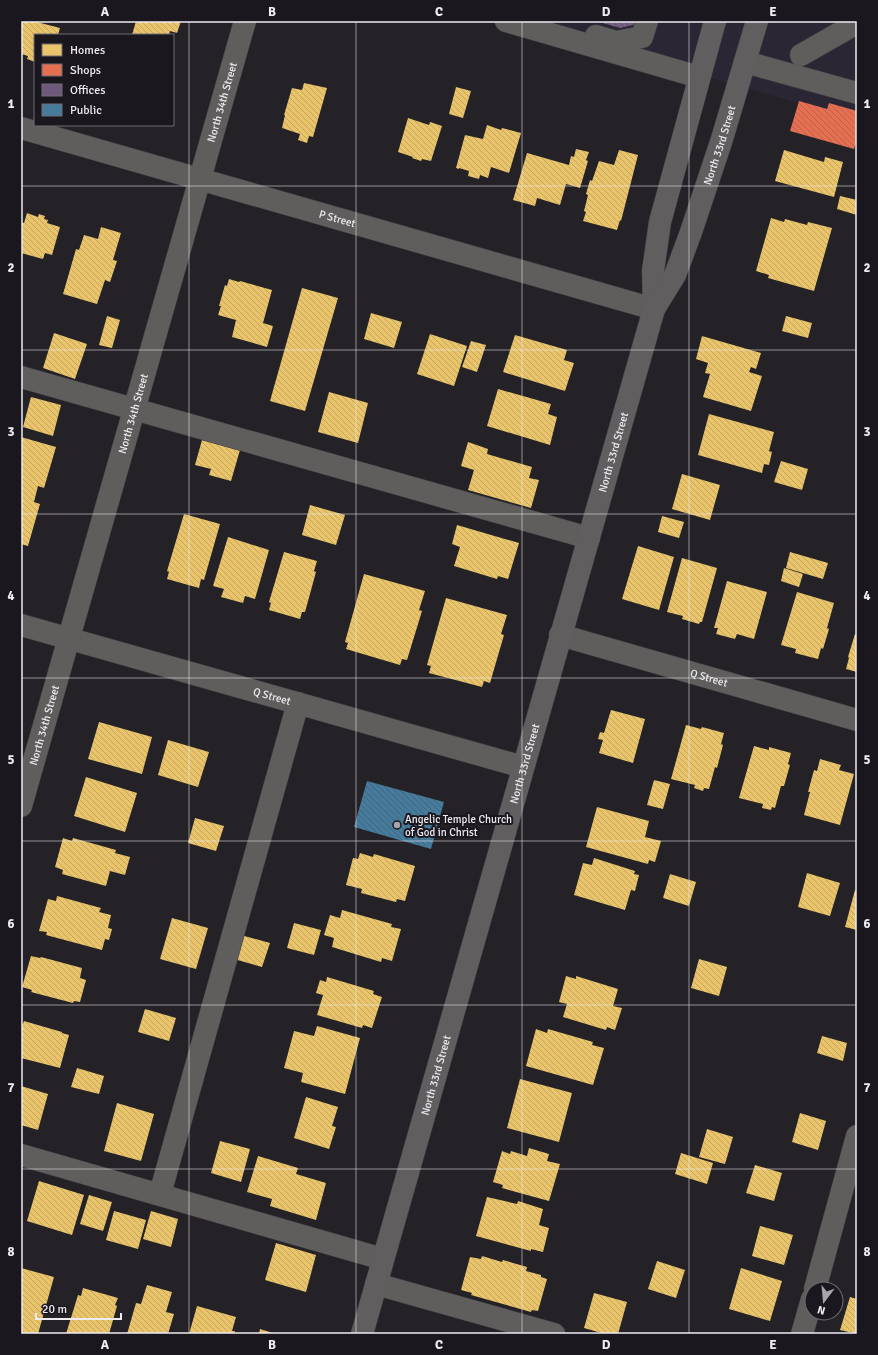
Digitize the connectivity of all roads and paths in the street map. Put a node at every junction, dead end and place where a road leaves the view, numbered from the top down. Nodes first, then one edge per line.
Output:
1 (245, 21) edge
2 (506, 21) edge
3 (545, 21) edge
4 (647, 21) edge
5 (715, 21) edge
6 (757, 21) edge
7 (857, 23) edge
8 (801, 55) dead end
9 (745, 62) junction
10 (699, 77) junction
11 (857, 93) edge
12 (21, 128) edge
13 (200, 180) junction
14 (654, 309) junction
15 (21, 377) edge
16 (133, 410) junction
17 (589, 538) junction
18 (21, 625) edge
19 (560, 635) junction
20 (68, 638) junction
21 (298, 703) junction
22 (857, 720) edge
23 (523, 767) junction
24 (21, 806) edge
25 (857, 1136) edge
26 (21, 1155) edge
27 (160, 1194) junction
28 (383, 1259) junction
29 (817, 1281) edge
30 (376, 1284) junction
31 (806, 1321) edge
32 (362, 1334) edge
33 (554, 1334) edge
34 (802, 1334) edge

1 - 13 street, North 34th Street
2 - 10 street
3 - 4 street
5 - 10 main road, North 33rd Street
6 - 9 main road, North 33rd Street
7 - 8 street
9 - 11 street
9 - 14 main road, North 33rd Street
10 - 14 main road, North 33rd Street
12 - 13 street, P Street
13 - 14 street, P Street
13 - 16 street, North 34th Street
14 - 17 main road, North 33rd Street
15 - 16 street
16 - 17 street
16 - 20 street, North 34th Street
17 - 19 main road, North 33rd Street
18 - 20 street, Q Street
19 - 22 street, Q Street
19 - 23 main road, North 33rd Street
20 - 21 street, Q Street
20 - 24 street, North 34th Street
21 - 23 street, Q Street
21 - 27 street
23 - 28 main road, North 33rd Street
25 - 29 street
26 - 27 street
27 - 28 street
28 - 30 main road, North 33rd Street
30 - 32 main road, North 33rd Street
30 - 33 street
31 - 34 street

